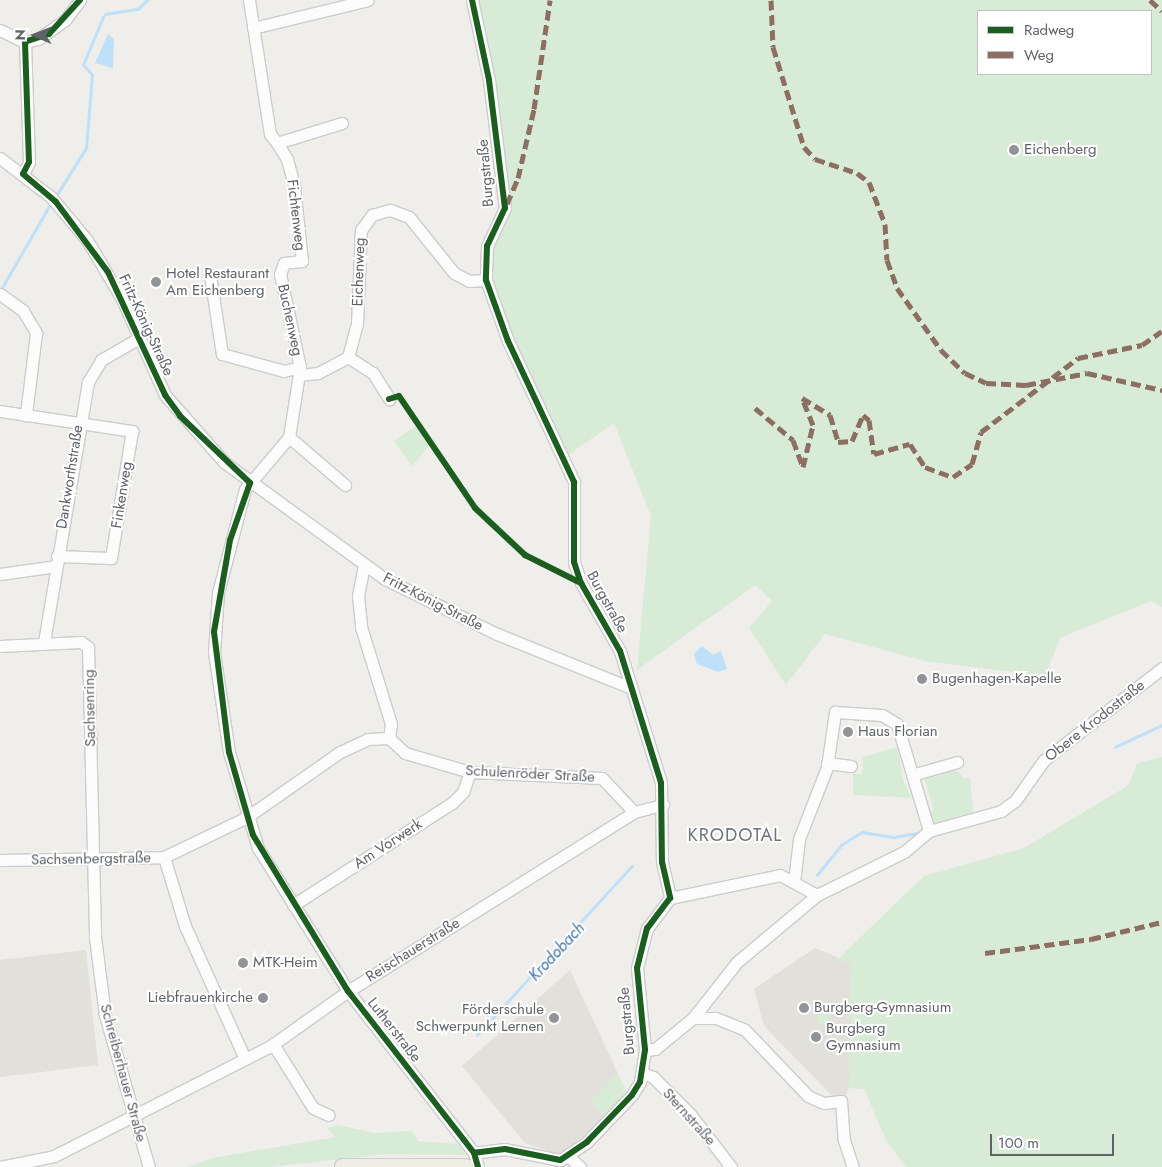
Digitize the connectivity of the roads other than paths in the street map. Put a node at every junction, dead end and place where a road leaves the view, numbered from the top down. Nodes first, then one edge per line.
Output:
1 (80, 0) edge
2 (249, 0) edge
3 (368, 0) edge
4 (472, 0) edge
5 (253, 28) junction
6 (0, 30) edge
7 (25, 42) junction
8 (342, 124) dead end
9 (277, 143) junction
10 (0, 158) edge
11 (23, 174) junction
12 (280, 274) joint
13 (210, 275) dead end
14 (486, 280) junction
15 (1, 295) edge
16 (140, 338) junction
17 (348, 356) junction
18 (300, 371) junction
19 (388, 399) dead end
20 (0, 411) edge
21 (26, 416) junction
22 (78, 426) junction
23 (289, 436) junction
24 (250, 483) junction
25 (346, 485) dead end
26 (56, 561) junction
27 (364, 565) junction
28 (0, 574) edge
29 (44, 642) junction
30 (0, 646) edge
31 (1162, 668) edge
32 (631, 688) junction
33 (389, 738) junction
34 (827, 762) junction
35 (957, 762) dead end
36 (851, 766) dead end
37 (470, 772) junction
38 (912, 774) junction
39 (663, 805) junction
40 (634, 812) junction
41 (247, 817) junction
42 (929, 831) junction
43 (164, 857) junction
44 (92, 859) junction
45 (0, 860) edge
46 (794, 882) junction
47 (817, 895) junction
48 (670, 898) junction
49 (293, 905) junction
50 (348, 991) junction
51 (693, 1018) junction
52 (273, 1044) junction
53 (644, 1050) junction
54 (245, 1059) junction
55 (642, 1073) junction
56 (134, 1115) junction
57 (328, 1115) dead end
58 (568, 1157) junction
59 (473, 1161) edge
60 (0, 1167) edge
61 (149, 1167) edge
62 (343, 1167) edge
63 (580, 1167) edge
64 (731, 1167) edge
65 (852, 1167) edge

1 - 7 street
2 - 5 street, Fichtenweg
3 - 5 street
4 - 14 street, Burgstraße
5 - 9 street, Fichtenweg
6 - 7 street
7 - 11 street
8 - 9 street
9 - 12 street, Fichtenweg
10 - 11 street, Fritz-König-Straße
11 - 16 street, Fritz-König-Straße
12 - 18 street, Buchenweg
13 - 18 street, Buchenweg
14 - 17 street, Eichenweg
14 - 32 street, Burgstraße
15 - 21 street
16 - 22 street, Dankworthstraße
16 - 24 street, Fritz-König-Straße
17 - 18 street
17 - 19 street
18 - 23 street, Buchenweg
20 - 21 street
21 - 22 street
22 - 26 street, Dankworthstraße
22 - 26 street, Finkenweg
23 - 24 street
23 - 25 street
24 - 27 street, Fritz-König-Straße
24 - 41 street, Lutherstraße
26 - 28 street
26 - 29 street, Dankworthstraße
27 - 32 street, Fritz-König-Straße
27 - 33 street
29 - 30 street, Sachsenring
29 - 44 street, Sachsenring
31 - 42 street, Obere Krodostraße
32 - 39 street, Burgstraße
33 - 37 street, Schulenröder Straße
33 - 41 street, Sachsenbergstraße
34 - 36 street
34 - 38 street
34 - 46 street
35 - 38 street
37 - 40 street, Schulenröder Straße
37 - 49 street, Am Vorwerk
38 - 42 street
39 - 40 street, Reischauerstraße
39 - 48 street, Burgstraße
40 - 50 street, Reischauerstraße
41 - 43 street, Sachsenbergstraße
41 - 49 street, Lutherstraße
42 - 47 street, Obere Krodostraße
43 - 44 street, Sachsenbergstraße
43 - 54 street
44 - 45 street, Sachsenbergstraße
44 - 56 street, Schreiberhauer Straße
46 - 47 street
46 - 48 street
47 - 51 street, Obere Krodostraße
48 - 53 street, Burgstraße
49 - 50 street, Lutherstraße
50 - 52 street, Reischauerstraße
50 - 59 street, Lutherstraße
51 - 53 street, Obere Krodostraße
51 - 65 street
52 - 54 street, Reischauerstraße
52 - 57 street
53 - 55 street, Burgstraße
54 - 56 street, Reischauerstraße
55 - 58 street, Burgstraße
55 - 64 street, Sternstraße
56 - 60 street, Reischauerstraße
56 - 61 street, Schreiberhauer Straße
58 - 59 street
58 - 63 street
59 - 62 highway

